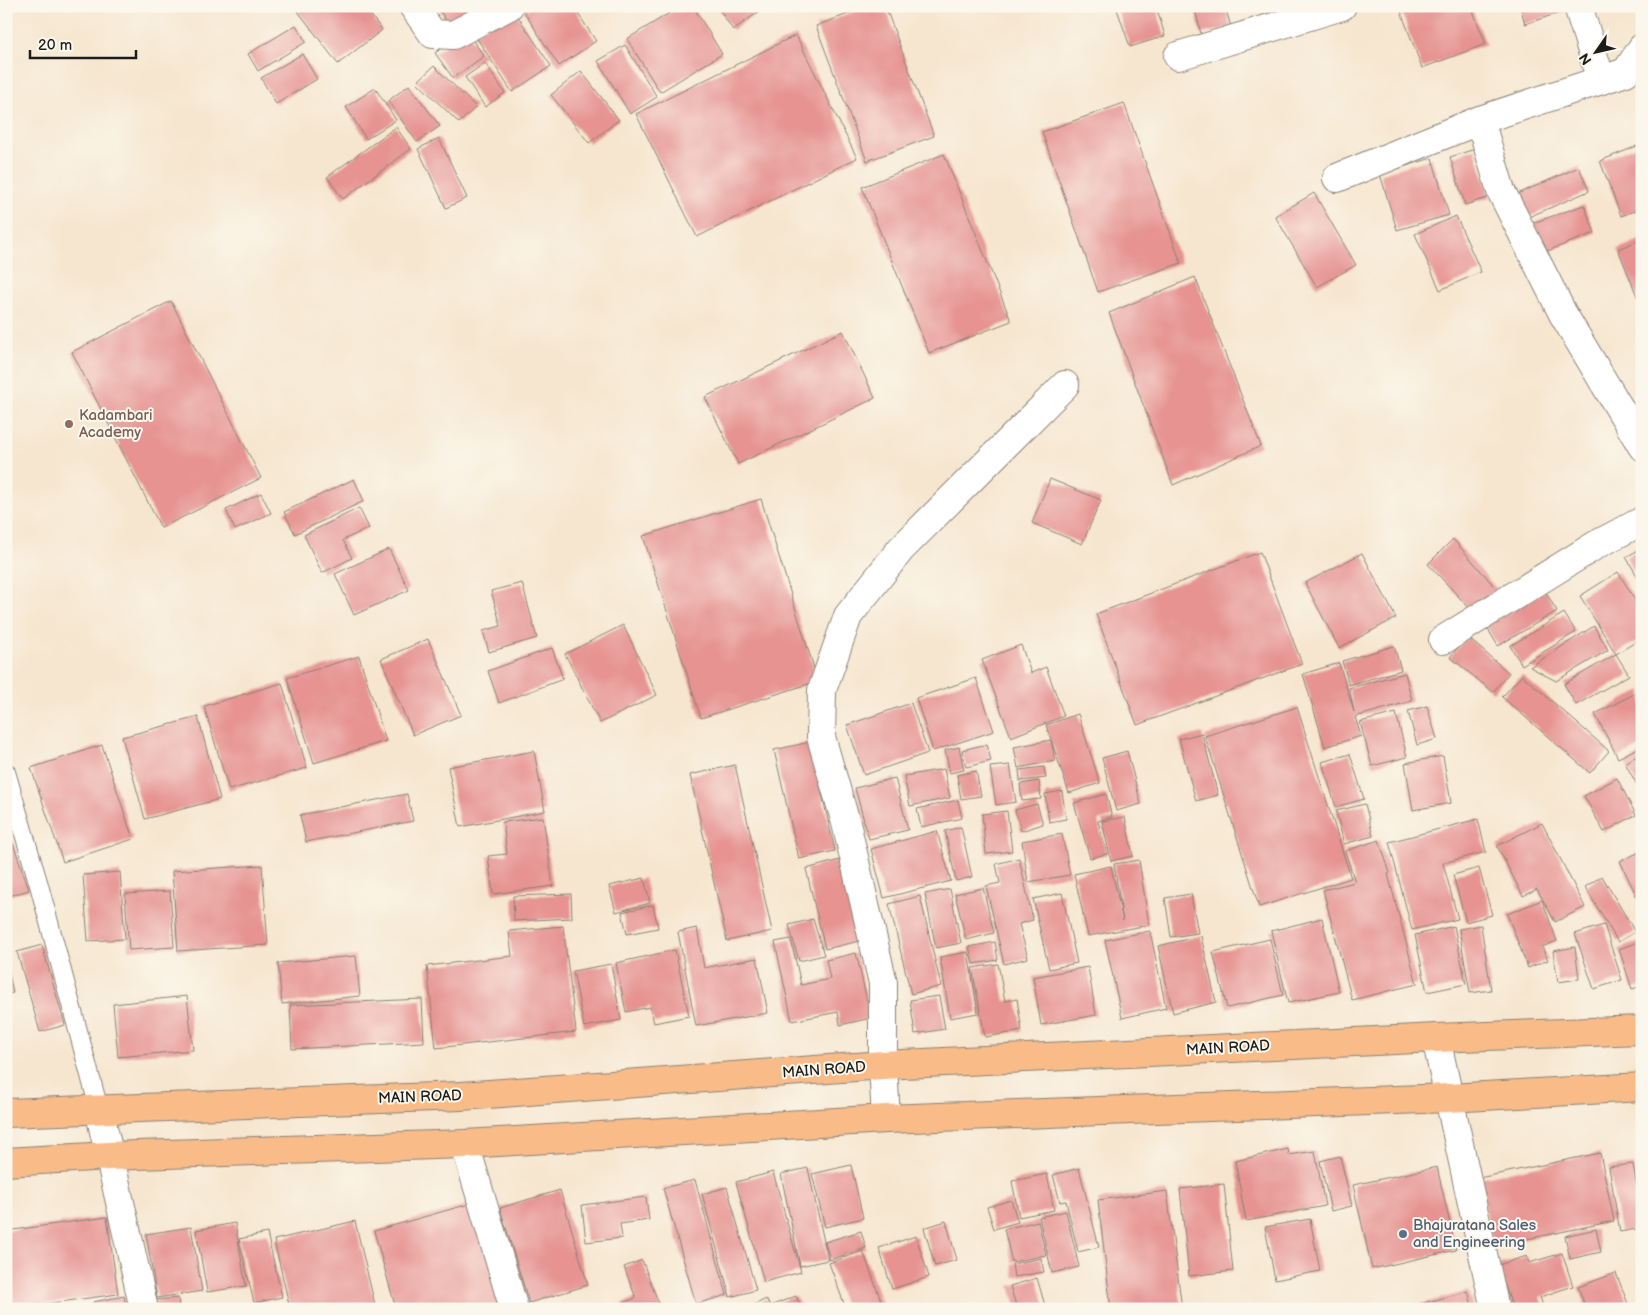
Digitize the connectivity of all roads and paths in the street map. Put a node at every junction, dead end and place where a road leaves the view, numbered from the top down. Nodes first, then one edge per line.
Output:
1 (413, 6) edge
2 (509, 6) edge
3 (1342, 6) edge
4 (1578, 6) edge
5 (1642, 48) edge
6 (1178, 56) dead end
7 (1601, 80) junction
8 (1480, 120) junction
9 (1337, 178) dead end
10 (1065, 385) dead end
11 (1642, 446) edge
12 (1642, 521) edge
13 (1443, 640) dead end
14 (6, 772) edge
15 (1642, 1030) edge
16 (1436, 1038) junction
17 (883, 1065) junction
18 (1642, 1087) edge
19 (1449, 1098) junction
20 (99, 1110) junction
21 (6, 1113) edge
22 (886, 1119) junction
23 (465, 1144) junction
24 (109, 1156) junction
25 (6, 1162) edge
26 (144, 1309) edge
27 (514, 1309) edge
28 (1495, 1309) edge

1 - 2 street
3 - 6 street
4 - 7 street
5 - 7 street
7 - 8 street
8 - 9 street
8 - 11 street
10 - 17 street
12 - 13 street
14 - 20 lane
15 - 16 main road, MAIN ROAD
16 - 17 main road, MAIN ROAD
16 - 19 street
17 - 20 main road, MAIN ROAD
17 - 22 street
18 - 19 main road
19 - 22 main road
19 - 28 street
20 - 21 main road, MAIN ROAD
20 - 24 street
22 - 23 main road
23 - 24 main road
23 - 27 street
24 - 25 main road
24 - 26 street

